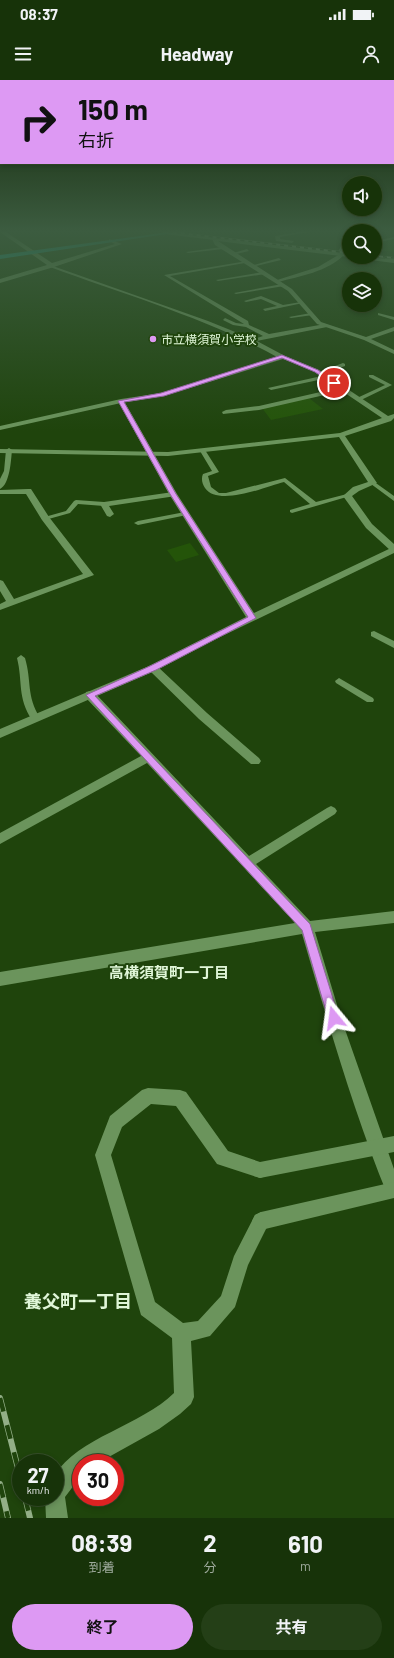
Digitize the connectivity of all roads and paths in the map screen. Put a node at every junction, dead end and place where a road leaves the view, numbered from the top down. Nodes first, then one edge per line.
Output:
1 (138, 297) edge
2 (202, 297) edge
3 (261, 297) edge
4 (261, 297) edge
5 (296, 297) edge
6 (246, 301) dead end
7 (301, 303) junction
8 (281, 306) junction
9 (265, 310) dead end
10 (311, 314) junction
11 (380, 314) dead end
12 (291, 317) dead end
13 (225, 319) dead end
14 (394, 319) edge
15 (247, 326) junction
16 (325, 326) junction
17 (394, 329) edge
18 (268, 336) junction
19 (366, 339) junction
20 (253, 341) junction
21 (394, 352) edge
22 (282, 357) junction
23 (344, 365) dead end
24 (319, 373) junction
25 (371, 376) dead end
26 (326, 377) junction
27 (271, 388) dead end
28 (343, 388) junction
29 (359, 399) junction
30 (121, 401) junction
31 (226, 412) dead end
32 (391, 417) edge
33 (0, 428) edge
34 (341, 435) junction
35 (9, 450) junction
36 (0, 451) edge
37 (203, 451) junction
38 (152, 454) junction
39 (373, 483) junction
40 (0, 487) edge
41 (0, 492) edge
42 (173, 494) junction
43 (347, 496) junction
44 (394, 499) edge
45 (104, 504) junction
46 (315, 504) junction
47 (292, 511) dead end
48 (110, 514) dead end
49 (185, 514) junction
50 (45, 518) junction
51 (138, 523) dead end
52 (394, 550) edge
53 (0, 583) edge
54 (12, 603) junction
55 (0, 607) edge
56 (252, 618) junction
57 (374, 634) dead end
58 (394, 645) edge
59 (22, 658) dead end
60 (153, 668) junction
61 (339, 681) dead end
62 (90, 695) junction
63 (370, 700) dead end
64 (35, 718) junction
65 (0, 734) edge
66 (149, 757) junction
67 (255, 761) dead end
68 (330, 812) dead end
69 (0, 839) edge
70 (248, 863) junction
71 (394, 917) edge
72 (307, 927) junction
73 (0, 979) edge
74 (394, 1144) edge
75 (377, 1147) junction
76 (394, 1190) edge
77 (181, 1333) junction
78 (64, 1479) edge
79 (56, 1506) edge
80 (57, 1518) edge

1 - 20 street
2 - 15 lane
3 - 8 lane
4 - 6 lane
5 - 7 street
7 - 8 lane
7 - 10 street
8 - 9 lane
10 - 12 lane
10 - 16 street
11 - 14 lane
13 - 15 lane
15 - 18 lane
16 - 18 lane
16 - 19 street
17 - 19 street
18 - 20 lane
19 - 21 street
20 - 22 street
22 - 24 street
22 - 30 street
23 - 24 lane
24 - 26 street
25 - 29 lane
26 - 27 lane
26 - 28 street
28 - 29 street
28 - 31 street
29 - 32 street
30 - 33 street
30 - 38 street
32 - 34 street
34 - 37 street
34 - 39 street
35 - 36 street
35 - 38 street
35 - 40 lane
37 - 38 street
37 - 46 lane
38 - 42 street
39 - 43 street
39 - 44 lane
41 - 50 street
42 - 45 street
42 - 49 street
43 - 46 lane
43 - 52 street
45 - 48 street
45 - 50 lane
46 - 47 lane
49 - 51 lane
49 - 56 street
50 - 54 street
52 - 56 street
53 - 54 street
54 - 55 street
56 - 60 street
57 - 58 lane
59 - 64 lane
60 - 62 street
60 - 67 street
61 - 63 lane
62 - 64 street
62 - 66 street
64 - 65 street
66 - 69 street
66 - 70 street
68 - 70 street
70 - 72 street
71 - 72 street
72 - 73 street
72 - 75 street
74 - 75 street
75 - 76 street
75 - 77 street
76 - 77 street
77 - 78 street
79 - 80 street

